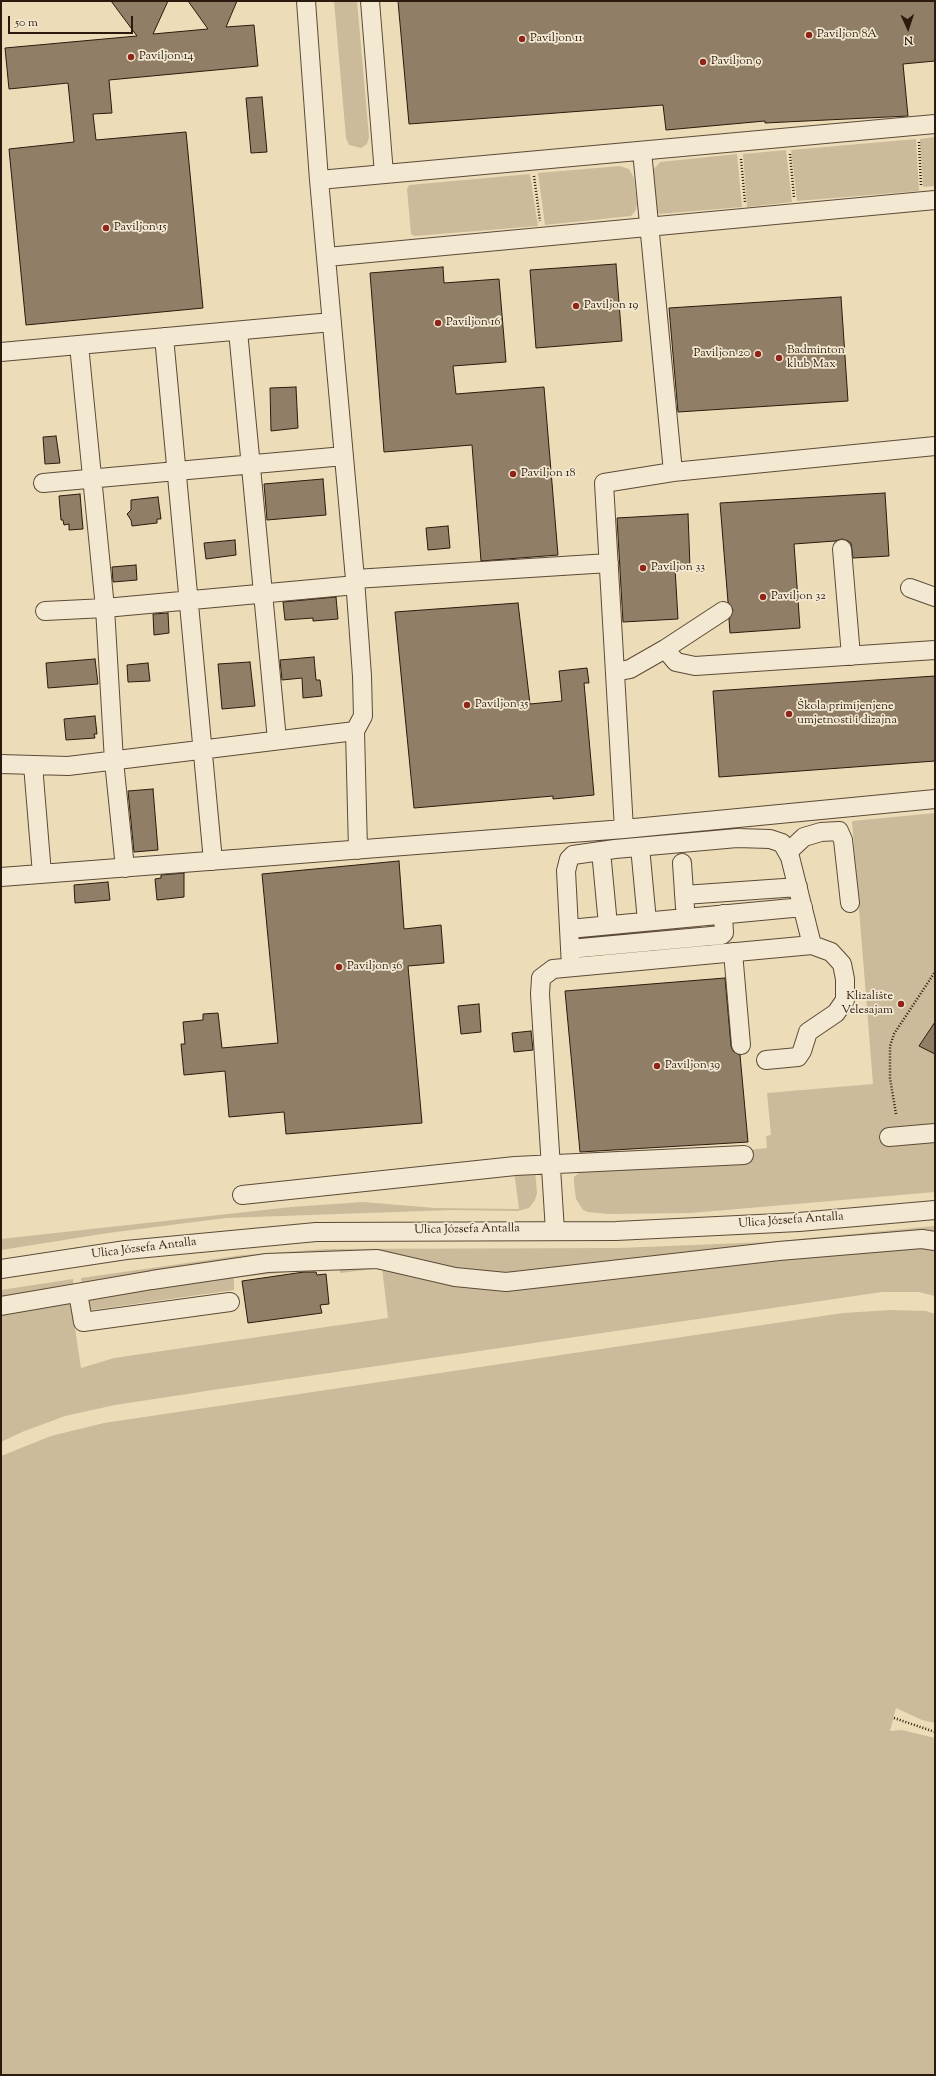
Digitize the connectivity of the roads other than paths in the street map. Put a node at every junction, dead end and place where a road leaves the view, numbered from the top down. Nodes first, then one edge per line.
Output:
1 (306, 1) edge
2 (370, 1) edge
3 (926, 125) edge
4 (642, 151) junction
5 (384, 174) junction
6 (319, 180) junction
7 (928, 201) edge
8 (650, 227) junction
9 (326, 257) junction
10 (332, 322) junction
11 (238, 331) junction
12 (164, 338) junction
13 (79, 345) junction
14 (1, 349) edge
15 (935, 446) edge
16 (344, 456) junction
17 (250, 465) junction
18 (176, 471) junction
19 (673, 472) junction
20 (93, 478) junction
21 (43, 483) dead end
22 (842, 549) dead end
23 (609, 563) junction
24 (355, 582) junction
25 (910, 588) dead end
26 (262, 592) junction
27 (935, 597) edge
28 (189, 599) junction
29 (105, 608) junction
30 (45, 611) dead end
31 (723, 611) dead end
32 (665, 649) junction
33 (935, 650) edge
34 (851, 656) junction
35 (615, 672) junction
36 (355, 731) junction
37 (277, 740) junction
38 (203, 750) junction
39 (114, 761) junction
40 (1, 764) edge
41 (33, 765) junction
42 (935, 799) edge
43 (624, 829) junction
44 (640, 847) junction
45 (358, 850) junction
46 (601, 851) junction
47 (788, 852) junction
48 (213, 861) junction
49 (682, 863) dead end
50 (125, 868) junction
51 (42, 874) junction
52 (1, 877) edge
53 (798, 887) junction
54 (684, 895) junction
55 (850, 903) dead end
56 (803, 907) junction
57 (723, 914) junction
58 (686, 917) junction
59 (647, 921) junction
60 (629, 923) junction
61 (608, 925) junction
62 (569, 929) junction
63 (687, 938) junction
64 (631, 943) junction
65 (812, 945) junction
66 (570, 949) junction
67 (733, 952) junction
68 (633, 961) junction
69 (571, 967) junction
70 (741, 1045) dead end
71 (766, 1060) dead end
72 (935, 1133) edge
73 (889, 1137) dead end
74 (744, 1155) dead end
75 (550, 1165) junction
76 (242, 1195) dead end
77 (935, 1210) edge
78 (555, 1231) junction
79 (935, 1241) edge
80 (1, 1269) edge
81 (78, 1293) junction
82 (230, 1302) dead end
83 (1, 1306) edge

1 - 6 street
2 - 5 street
3 - 4 street
4 - 5 street
4 - 8 street
5 - 6 street
6 - 9 street
7 - 8 street
8 - 9 street
8 - 19 street
9 - 10 street
10 - 11 street
10 - 16 street
11 - 12 street
11 - 17 street
12 - 13 street
12 - 18 street
13 - 14 street
13 - 20 street
15 - 19 street
16 - 17 street
16 - 24 street
17 - 18 street
17 - 26 street
18 - 20 street
18 - 28 street
19 - 23 street
20 - 21 street
20 - 29 street
22 - 34 street
23 - 24 street
23 - 35 street
24 - 26 street
24 - 36 street
25 - 27 street
26 - 28 street
26 - 37 street
28 - 29 street
28 - 38 street
29 - 30 street
29 - 39 street
31 - 32 street
32 - 34 street
32 - 35 street
33 - 34 street
35 - 43 street
36 - 37 street
36 - 45 street
37 - 38 street
38 - 39 street
38 - 48 street
39 - 41 street
39 - 50 street
40 - 41 street
41 - 51 street
42 - 43 street
43 - 45 street
44 - 46 street
44 - 47 street
44 - 59 street
45 - 48 street
46 - 61 street
46 - 62 street
47 - 53 street
47 - 55 street
48 - 50 street
49 - 54 street
50 - 51 street
51 - 52 street
53 - 54 street
53 - 56 street
54 - 58 street
56 - 57 street
56 - 65 street
57 - 58 street
57 - 63 street
58 - 59 street
58 - 63 street
59 - 60 street
60 - 61 street
60 - 64 street
61 - 62 street
62 - 66 street
63 - 64 street
64 - 66 street
64 - 68 street
65 - 67 street
65 - 71 street
66 - 69 street
67 - 68 street
67 - 70 street
68 - 69 street
69 - 75 street
72 - 73 street
74 - 75 street
75 - 76 street
75 - 78 street
77 - 78 street, Ulica Józsefa Antalla
78 - 80 street, Ulica Józsefa Antalla
79 - 81 street
81 - 82 street
81 - 83 street

